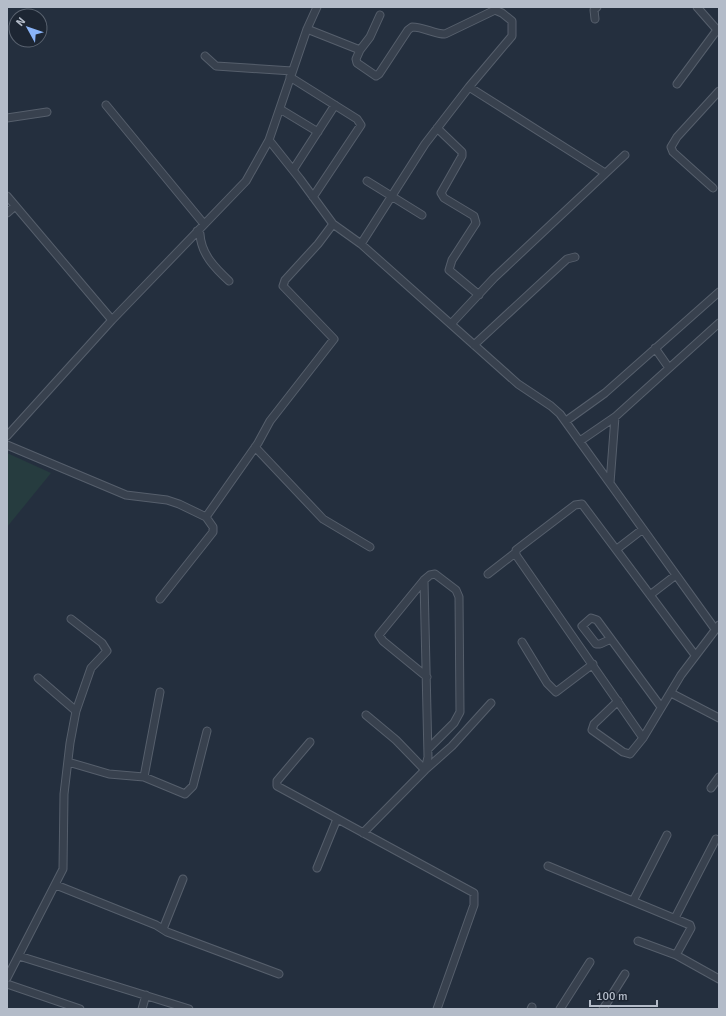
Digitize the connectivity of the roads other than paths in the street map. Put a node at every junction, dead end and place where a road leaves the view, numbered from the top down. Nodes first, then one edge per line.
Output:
1 (317, 7) edge
2 (597, 7) edge
3 (697, 7) edge
4 (380, 15) dead end
5 (596, 19) dead end
6 (307, 29) junction
7 (718, 29) edge
8 (360, 50) junction
9 (205, 56) dead end
10 (291, 74) junction
11 (677, 84) dead end
12 (469, 87) junction
13 (719, 91) edge
14 (106, 105) dead end
15 (335, 105) junction
16 (280, 109) junction
17 (47, 112) dead end
18 (7, 118) edge
19 (437, 128) junction
20 (318, 132) junction
21 (269, 140) junction
22 (624, 155) dead end
23 (292, 170) junction
24 (605, 173) junction
25 (367, 181) dead end
26 (713, 188) dead end
27 (393, 195) junction
28 (7, 196) edge
29 (313, 198) junction
30 (15, 206) junction
31 (7, 213) edge
32 (422, 214) dead end
33 (204, 224) junction
34 (333, 224) junction
35 (197, 231) junction
36 (361, 244) junction
37 (574, 257) dead end
38 (229, 281) dead end
39 (719, 292) edge
40 (479, 295) junction
41 (112, 320) junction
42 (719, 323) edge
43 (451, 324) junction
44 (474, 345) junction
45 (655, 348) junction
46 (669, 368) junction
47 (614, 417) junction
48 (566, 421) junction
49 (7, 436) edge
50 (580, 441) junction
51 (7, 445) edge
52 (255, 447) junction
53 (610, 483) junction
54 (206, 517) junction
55 (643, 529) junction
56 (370, 547) dead end
57 (617, 549) junction
58 (515, 553) junction
59 (488, 574) dead end
60 (676, 575) junction
61 (424, 580) junction
62 (650, 595) junction
63 (160, 599) dead end
64 (71, 619) dead end
65 (717, 627) edge
66 (611, 639) dead end
67 (522, 642) dead end
68 (695, 655) junction
69 (593, 664) junction
70 (427, 677) junction
71 (38, 678) dead end
72 (160, 692) dead end
73 (671, 693) junction
74 (618, 701) junction
75 (491, 703) dead end
76 (661, 707) junction
77 (76, 711) junction
78 (366, 714) dead end
79 (719, 718) edge
80 (207, 731) dead end
81 (643, 738) junction
82 (310, 742) dead end
83 (428, 749) junction
84 (68, 762) junction
85 (425, 770) junction
86 (144, 777) junction
87 (719, 777) edge
88 (711, 788) dead end
89 (337, 819) junction
90 (363, 833) junction
91 (667, 835) dead end
92 (716, 840) dead end
93 (548, 866) dead end
94 (317, 868) dead end
95 (183, 878) dead end
96 (56, 885) junction
97 (633, 901) junction
98 (675, 918) junction
99 (163, 929) junction
100 (638, 941) dead end
101 (676, 955) junction
102 (19, 956) junction
103 (590, 962) dead end
104 (279, 974) dead end
105 (625, 974) dead end
106 (7, 978) edge
107 (719, 979) edge
108 (7, 984) edge
109 (146, 996) junction
110 (72, 1008) edge
111 (80, 1009) edge
112 (142, 1009) edge
113 (189, 1009) edge
114 (437, 1009) edge
115 (560, 1009) edge
116 (603, 1009) edge

1 - 6 street
2 - 5 street
3 - 7 street
4 - 8 street
6 - 8 street
6 - 10 street
7 - 11 street
8 - 12 street
9 - 10 street
10 - 15 street
10 - 16 street
12 - 19 street
12 - 24 street
13 - 26 street
14 - 33 street
15 - 20 street
15 - 29 street
16 - 20 street
16 - 21 street
17 - 18 street
19 - 27 street
19 - 40 street
20 - 23 street
21 - 23 street
21 - 33 street
22 - 24 street
23 - 29 street
24 - 40 street
25 - 27 street
27 - 32 street
27 - 36 street
28 - 30 street
29 - 34 street
30 - 31 street
30 - 41 street
33 - 35 street
34 - 36 street
34 - 52 street
35 - 38 street
35 - 41 street
36 - 43 street
37 - 44 street
39 - 45 street
40 - 43 street
41 - 49 street
42 - 46 street
43 - 44 street
44 - 48 street
45 - 46 street
45 - 48 street
46 - 47 street
47 - 50 street
47 - 53 street
48 - 50 street
50 - 53 street
51 - 54 street
52 - 54 street
52 - 56 street
53 - 55 street
54 - 63 street
55 - 57 street
55 - 60 street
57 - 58 street
57 - 62 street
58 - 59 street
58 - 69 street
60 - 62 street
60 - 65 street
61 - 70 street
61 - 70 street
61 - 83 street
62 - 68 street
64 - 77 street
65 - 68 street
66 - 76 street
67 - 69 street
68 - 73 street
69 - 74 street
70 - 83 street
71 - 77 street
72 - 86 street
73 - 76 street
73 - 79 street
74 - 81 street
74 - 81 street
75 - 85 street
76 - 81 street
77 - 84 street
78 - 85 street
80 - 86 street
82 - 89 street
83 - 85 street
84 - 86 street
84 - 96 street
85 - 90 street
87 - 88 street
89 - 90 street
89 - 94 street
90 - 114 street
91 - 97 street
92 - 98 street
93 - 97 street
95 - 99 street
96 - 99 street
96 - 102 street
97 - 98 street
98 - 101 street
99 - 104 street
100 - 101 street
101 - 107 street
102 - 106 street
102 - 109 street
103 - 115 street
105 - 116 street
108 - 110 street
109 - 112 street
109 - 113 street
110 - 111 street

